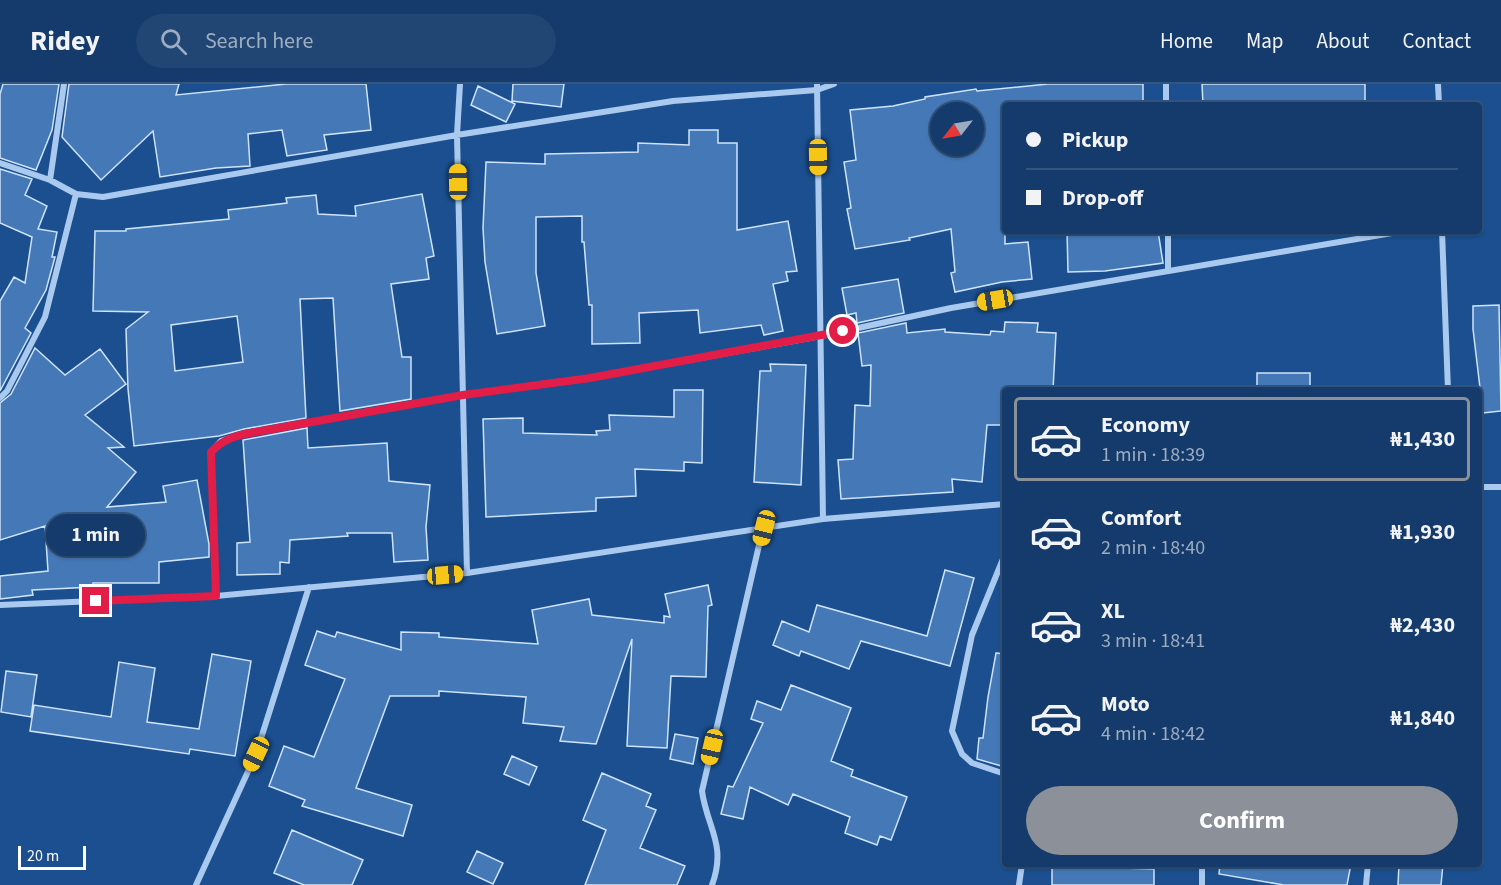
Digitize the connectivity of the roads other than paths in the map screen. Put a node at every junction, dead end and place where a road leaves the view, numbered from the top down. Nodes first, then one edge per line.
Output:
1 (64, 84) edge
2 (460, 84) edge
3 (834, 84) edge
4 (1166, 84) edge
5 (1438, 84) edge
6 (817, 87) edge
7 (1166, 102) edge
8 (1439, 102) edge
9 (457, 135) junction
10 (0, 163) edge
11 (50, 180) junction
12 (76, 194) junction
13 (1168, 234) edge
14 (1386, 234) edge
15 (1442, 234) edge
16 (1168, 271) junction
17 (821, 336) junction
18 (1448, 387) edge
19 (463, 395) junction
20 (0, 398) edge
21 (1482, 487) edge
22 (1501, 487) edge
23 (1002, 504) edge
24 (823, 519) junction
25 (764, 528) junction
26 (1002, 561) edge
27 (467, 573) junction
28 (309, 587) junction
29 (216, 596) junction
30 (0, 605) edge
31 (1002, 773) edge
32 (1022, 867) edge
33 (1202, 867) edge
34 (1368, 867) edge
35 (196, 885) edge
36 (712, 885) edge
37 (1019, 885) edge
38 (1202, 885) edge
39 (1366, 885) edge

1 - 11 street
2 - 9 street
3 - 6 street
4 - 7 street
5 - 8 street
6 - 9 street
6 - 17 street
9 - 12 street
9 - 19 street
10 - 11 street
11 - 12 street
12 - 20 street
13 - 16 street
14 - 16 street
15 - 18 street
16 - 17 street
17 - 19 street
17 - 24 street
19 - 27 street
19 - 29 street
21 - 22 street
23 - 24 street
24 - 25 street
25 - 27 street
25 - 36 street
26 - 31 street
27 - 28 street
28 - 29 street
28 - 35 street
29 - 30 street
32 - 37 street
33 - 38 street
34 - 39 street

